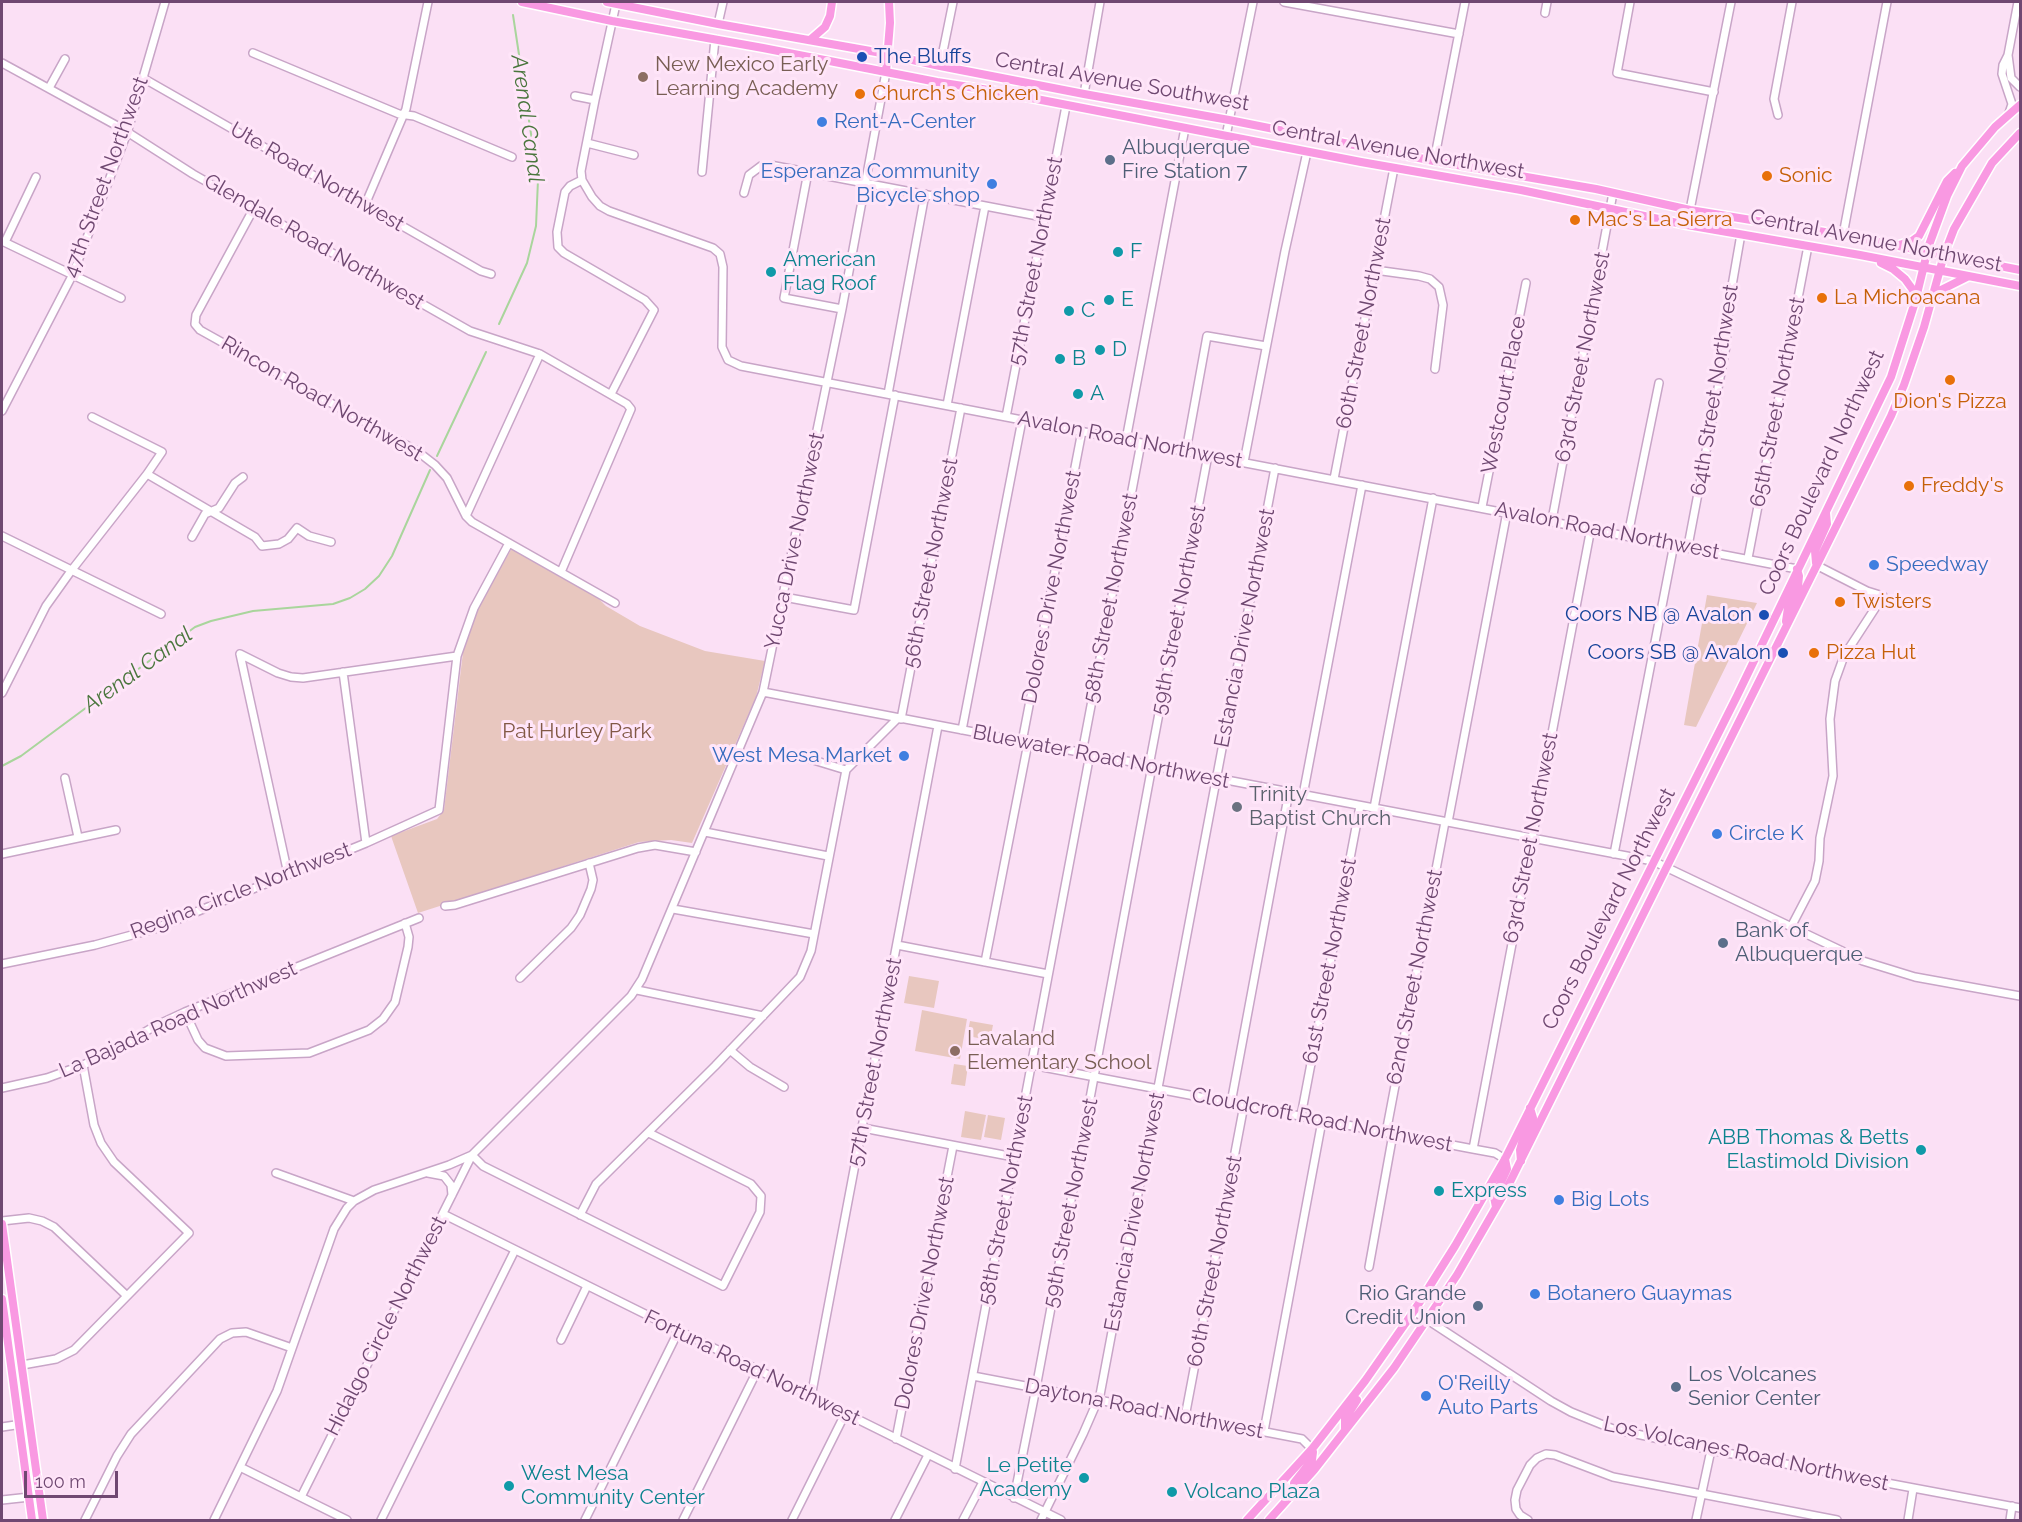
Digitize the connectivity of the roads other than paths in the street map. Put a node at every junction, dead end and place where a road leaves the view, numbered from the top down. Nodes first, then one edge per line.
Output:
1 (165, 2) edge
2 (428, 2) edge
3 (525, 2) edge
4 (723, 2) edge
5 (832, 2) edge
6 (889, 2) edge
7 (953, 2) edge
8 (1100, 2) edge
9 (1253, 2) edge
10 (1284, 2) edge
11 (1465, 2) edge
12 (1547, 2) edge
13 (1630, 2) edge
14 (1731, 2) edge
15 (1792, 2) edge
16 (1887, 2) edge
17 (2018, 2) edge
18 (611, 3) edge
19 (1545, 13) dead end
20 (612, 21) junction
21 (718, 24) junction
22 (1459, 34) junction
23 (715, 39) junction
24 (810, 40) junction
25 (253, 53) dead end
26 (887, 55) junction
27 (2008, 55) junction
28 (65, 59) dead end
29 (2, 63) edge
30 (940, 66) junction
31 (886, 72) junction
32 (143, 78) junction
33 (2020, 87) edge
34 (49, 88) junction
35 (1714, 92) junction
36 (1084, 94) junction
37 (575, 96) dead end
38 (595, 100) junction
39 (2020, 105) edge
40 (1066, 106) junction
41 (2009, 113) junction
42 (404, 115) junction
43 (1778, 115) dead end
44 (1229, 120) junction
45 (1185, 128) junction
46 (127, 132) junction
47 (2020, 133) edge
48 (1226, 136) junction
49 (587, 143) junction
50 (1307, 152) junction
51 (634, 155) dead end
52 (512, 157) dead end
53 (1434, 161) junction
54 (1962, 166) junction
55 (1394, 168) junction
56 (702, 172) dead end
57 (808, 172) junction
58 (36, 177) dead end
59 (582, 180) junction
60 (866, 183) junction
61 (744, 193) dead end
62 (1613, 193) junction
63 (925, 194) junction
64 (365, 205) junction
65 (985, 206) junction
66 (254, 208) junction
67 (1610, 210) junction
68 (1690, 210) junction
69 (1043, 217) junction
70 (1741, 234) junction
71 (1843, 235) junction
72 (3, 242) edge
73 (1897, 245) junction
74 (1808, 246) junction
75 (1928, 252) junction
76 (1944, 255) junction
77 (1867, 257) junction
78 (1924, 269) junction
79 (1375, 270) junction
80 (2020, 270) edge
81 (1939, 271) junction
82 (491, 273) dead end
83 (73, 274) junction
84 (1966, 277) junction
85 (1526, 283) dead end
86 (2020, 286) edge
87 (121, 298) dead end
88 (1930, 304) junction
89 (843, 309) junction
90 (1913, 310) junction
91 (1266, 346) junction
92 (540, 354) junction
93 (1435, 369) dead end
94 (1891, 377) junction
95 (828, 383) junction
96 (1659, 383) dead end
97 (1904, 385) junction
98 (611, 394) junction
99 (891, 394) junction
100 (947, 405) junction
101 (961, 408) junction
102 (2, 410) edge
103 (92, 417) dead end
104 (1006, 417) junction
105 (1022, 420) junction
106 (1082, 431) junction
107 (1126, 440) junction
108 (1141, 443) junction
109 (1186, 451) junction
110 (1208, 455) junction
111 (1244, 462) junction
112 (1275, 468) junction
113 (147, 474) junction
114 (243, 477) dead end
115 (1334, 479) junction
116 (1362, 484) junction
117 (1433, 498) junction
118 (1482, 507) junction
119 (212, 511) junction
120 (1507, 512) junction
121 (1826, 513) junction
122 (466, 516) junction
123 (1552, 520) junction
124 (1590, 528) junction
125 (1628, 535) junction
126 (2, 536) edge
127 (192, 537) dead end
128 (331, 542) dead end
129 (509, 543) junction
130 (1674, 544) junction
131 (1688, 546) junction
132 (1748, 558) junction
133 (1816, 565) junction
134 (1797, 568) junction
135 (71, 570) junction
136 (561, 572) junction
137 (784, 597) junction
138 (615, 603) dead end
139 (161, 615) dead end
140 (1786, 627) junction
141 (457, 656) junction
142 (343, 672) junction
143 (763, 692) junction
144 (2, 693) edge
145 (899, 718) junction
146 (938, 726) junction
147 (962, 730) junction
148 (1025, 742) junction
149 (1082, 753) junction
150 (1090, 754) junction
151 (810, 759) dead end
152 (1151, 766) junction
153 (846, 770) junction
154 (65, 778) dead end
155 (1217, 779) junction
156 (1289, 792) junction
157 (1303, 795) junction
158 (1360, 806) junction
159 (1374, 808) junction
160 (1447, 822) junction
161 (116, 830) dead end
162 (705, 832) junction
163 (78, 837) junction
164 (1531, 838) junction
165 (366, 843) junction
166 (696, 852) junction
167 (2, 854) edge
168 (1614, 854) junction
169 (828, 856) junction
170 (1653, 861) junction
171 (589, 863) junction
172 (1667, 867) junction
173 (288, 873) junction
174 (445, 906) dead end
175 (673, 909) junction
176 (419, 918) dead end
177 (405, 923) junction
178 (1791, 927) junction
179 (814, 934) junction
180 (897, 945) junction
181 (985, 962) junction
182 (2, 964) edge
183 (1048, 974) junction
184 (520, 978) dead end
185 (637, 990) junction
186 (2020, 996) edge
187 (185, 1012) junction
188 (763, 1016) junction
189 (730, 1050) junction
190 (83, 1065) junction
191 (1032, 1065) junction
192 (1095, 1077) junction
193 (2, 1088) edge
194 (784, 1088) dead end
195 (1158, 1089) junction
196 (1231, 1102) junction
197 (1244, 1105) junction
198 (1530, 1108) junction
199 (1301, 1116) junction
200 (1322, 1121) junction
201 (863, 1128) junction
202 (649, 1133) junction
203 (1389, 1133) junction
204 (953, 1146) junction
205 (1473, 1149) junction
206 (472, 1155) junction
207 (1014, 1157) junction
208 (1505, 1159) junction
209 (1521, 1161) junction
210 (276, 1173) dead end
211 (426, 1173) junction
212 (452, 1195) junction
213 (354, 1201) junction
214 (1496, 1207) junction
215 (443, 1214) junction
216 (580, 1215) junction
217 (2, 1223) edge
218 (515, 1251) junction
219 (1369, 1267) dead end
220 (587, 1286) junction
221 (127, 1296) junction
222 (2, 1299) edge
223 (1414, 1311) junction
224 (1428, 1318) junction
225 (678, 1332) junction
226 (561, 1340) dead end
227 (292, 1348) junction
228 (21, 1365) junction
229 (11, 1367) junction
230 (758, 1371) junction
231 (973, 1377) junction
232 (1365, 1381) junction
233 (1036, 1388) junction
234 (811, 1397) junction
235 (1098, 1401) junction
236 (845, 1414) junction
237 (1185, 1417) junction
238 (29, 1424) junction
239 (18, 1425) junction
240 (2, 1427) edge
241 (1345, 1430) junction
242 (1264, 1431) junction
243 (896, 1439) junction
244 (1312, 1449) junction
245 (1711, 1450) junction
246 (928, 1455) junction
247 (240, 1467) junction
248 (955, 1469) junction
249 (982, 1482) junction
250 (1913, 1489) junction
251 (1295, 1492) junction
252 (1701, 1494) junction
253 (39, 1496) junction
254 (28, 1497) junction
255 (301, 1497) junction
256 (1014, 1498) junction
257 (2, 1500) edge
258 (2012, 1506) junction
259 (2020, 1508) edge
260 (1045, 1512) junction
261 (32, 1521) edge
262 (43, 1521) edge
263 (85, 1521) edge
264 (214, 1521) edge
265 (347, 1521) edge
266 (381, 1521) edge
267 (585, 1521) edge
268 (683, 1521) edge
269 (792, 1521) edge
270 (895, 1521) edge
271 (963, 1521) edge
272 (1041, 1521) edge
273 (1061, 1521) edge
274 (1247, 1521) edge
275 (1269, 1521) edge
276 (1528, 1521) edge
277 (1696, 1521) edge
278 (1837, 1521) edge
279 (1908, 1521) edge
280 (2010, 1521) edge

1 - 32 street, 47th Street Northwest
2 - 42 street
3 - 20 main road, Central Avenue Northwest
4 - 21 street
5 - 24 main road
6 - 26 main road
7 - 30 street
8 - 36 street
9 - 44 street
10 - 22 street
11 - 22 street
12 - 19 street
13 - 35 street
14 - 35 street
15 - 43 street
16 - 71 street
17 - 27 street
18 - 20 street
18 - 21 main road, Central Avenue Southwest
20 - 23 main road, Central Avenue Northwest
20 - 38 street
21 - 24 main road, Central Avenue Southwest
22 - 53 street
23 - 31 main road, Central Avenue Northwest
23 - 56 street
24 - 26 main road, Central Avenue Southwest
25 - 42 street
26 - 30 main road, Central Avenue Southwest
26 - 31 main road
27 - 33 street
27 - 41 street
28 - 34 street
29 - 34 street, Glendale Road Northwest
30 - 36 main road, Central Avenue Southwest
31 - 40 main road, Central Avenue Northwest
31 - 60 street, Yucca Drive Northwest
32 - 46 street, 47th Street Northwest
32 - 64 street, Ute Road Northwest
34 - 46 street, Glendale Road Northwest
35 - 68 street
36 - 44 main road, Central Avenue Southwest
37 - 38 street
38 - 49 street
39 - 41 main road
40 - 45 main road, Central Avenue Northwest
40 - 69 street, 57th Street Northwest
41 - 54 main road
42 - 52 street
42 - 64 street
44 - 48 street
44 - 53 main road, Central Avenue Southwest
45 - 48 main road, Central Avenue Northwest
45 - 107 street
46 - 66 street, Glendale Road Northwest
46 - 83 street, 47th Street Northwest
47 - 76 main road, Coors Boulevard Northwest
48 - 50 main road, Central Avenue Northwest
49 - 51 street
49 - 59 street
50 - 55 main road, Central Avenue Northwest
50 - 91 street
53 - 62 main road, Central Avenue Southwest
54 - 73 main road
54 - 75 main road, Coors Boulevard Northwest
55 - 67 main road, Central Avenue Northwest
55 - 79 street, 60th Street Northwest
57 - 60 street
57 - 61 street
57 - 89 street
58 - 72 street
59 - 95 street, Avalon Road Northwest
59 - 98 street
60 - 63 street
60 - 89 street, Yucca Drive Northwest
62 - 67 street, 63rd Street Northwest
62 - 68 main road, Central Avenue Southwest
63 - 65 street
63 - 99 street
64 - 82 street, Ute Road Northwest
65 - 69 street
65 - 100 street
66 - 92 street, Glendale Road Northwest
66 - 122 street, Rincon Road Northwest
67 - 70 main road, Central Avenue Northwest
67 - 123 street, 63rd Street Northwest
68 - 71 main road, Central Avenue Southwest
69 - 104 street, 57th Street Northwest
70 - 74 main road, Central Avenue Northwest
70 - 131 street, 64th Street Northwest
71 - 73 main road, Central Avenue Southwest
72 - 83 street
73 - 75 main road, Central Avenue Southwest
74 - 77 main road, Central Avenue Northwest
74 - 132 street, 65th Street Northwest
75 - 76 main road, Central Avenue Southwest
75 - 78 main road, Coors Boulevard Northwest
76 - 80 main road, Central Avenue Southwest
76 - 81 main road, Coors Boulevard Northwest
77 - 78 main road, Central Avenue Northwest
77 - 90 main road
78 - 81 main road, Central Avenue Northwest
78 - 90 main road, Coors Boulevard Northwest
79 - 93 street
79 - 115 street, 60th Street Northwest
81 - 84 main road, Central Avenue Northwest
81 - 88 main road, Coors Boulevard Northwest
83 - 87 street
83 - 102 street, 47th Street Northwest
84 - 86 main road, Central Avenue Northwest
84 - 88 main road
85 - 118 street, Westcourt Place
88 - 97 main road, Coors Boulevard Northwest
89 - 95 street, Yucca Drive Northwest
90 - 94 main road, Coors Boulevard Northwest
91 - 109 street
91 - 111 street
92 - 98 street, Glendale Road Northwest
92 - 122 street
94 - 97 main road
94 - 121 main road, Coors Boulevard Northwest
95 - 99 street, Avalon Road Northwest
95 - 137 street, Yucca Drive Northwest
96 - 125 street
97 - 133 main road, Coors Boulevard Northwest
98 - 136 street, Glendale Road Northwest
99 - 100 street, Avalon Road Northwest
99 - 137 street
100 - 101 street, Avalon Road Northwest
101 - 104 street, Avalon Road Northwest
101 - 145 street, 56th Street Northwest
103 - 113 street
104 - 105 street, Avalon Road Northwest
105 - 106 street, Avalon Road Northwest
105 - 147 street
106 - 107 street, Avalon Road Northwest
106 - 148 street, Dolores Drive Northwest
107 - 108 street, Avalon Road Northwest
108 - 109 street, Avalon Road Northwest
108 - 149 street, 58th Street Northwest
109 - 110 street, Avalon Road Northwest
110 - 111 street, Avalon Road Northwest
110 - 152 street, 59th Street Northwest
111 - 112 street, Avalon Road Northwest
112 - 115 street, Avalon Road Northwest
112 - 155 street, Estancia Drive Northwest
113 - 119 street
113 - 135 street
114 - 119 street
115 - 116 street, Avalon Road Northwest
116 - 117 street, Avalon Road Northwest
116 - 157 street
117 - 118 street, Avalon Road Northwest
117 - 159 street
118 - 120 street, Avalon Road Northwest
119 - 127 street
119 - 128 street
120 - 123 street, Avalon Road Northwest
120 - 160 street, 62nd Street Northwest
121 - 133 main road
121 - 134 main road, Coors Boulevard Northwest
122 - 129 street, Rincon Road Northwest
123 - 124 street, Avalon Road Northwest
124 - 125 street, Avalon Road Northwest
124 - 164 street, 63rd Street Northwest
125 - 130 street, Avalon Road Northwest
126 - 135 street
129 - 136 street, Rincon Road Northwest
129 - 141 street
130 - 131 street, Avalon Road Northwest
130 - 168 street
131 - 132 street, Avalon Road Northwest
132 - 134 street, Avalon Road Northwest
133 - 140 main road, Coors Boulevard Northwest
133 - 178 street
134 - 140 main road
134 - 170 main road, Coors Boulevard Northwest
135 - 139 street
135 - 144 street
136 - 138 street, Rincon Road Northwest
137 - 143 street, Yucca Drive Northwest
140 - 172 main road, Coors Boulevard Northwest
141 - 142 street
141 - 165 street, Regina Circle Northwest
142 - 165 street
142 - 173 street
143 - 145 street, Bluewater Road Northwest
143 - 162 street, Yucca Drive Northwest
145 - 146 street, Bluewater Road Northwest
145 - 153 street
146 - 147 street, Bluewater Road Northwest
146 - 180 street, 57th Street Northwest
147 - 148 street, Bluewater Road Northwest
148 - 149 street, Bluewater Road Northwest
148 - 181 street, Dolores Drive Northwest
149 - 150 street, Bluewater Road Northwest
150 - 152 street, Bluewater Road Northwest
150 - 183 street, 58th Street Northwest
151 - 153 street
152 - 155 street, Bluewater Road Northwest
152 - 192 street, 59th Street Northwest
153 - 169 street
154 - 163 street
155 - 156 street, Bluewater Road Northwest
155 - 195 street, Estancia Drive Northwest
156 - 157 street, Bluewater Road Northwest
156 - 196 street
157 - 158 street, Bluewater Road Northwest
158 - 159 street, Bluewater Road Northwest
158 - 199 street, 61st Street Northwest
159 - 160 street, Bluewater Road Northwest
160 - 164 street, Bluewater Road Northwest
160 - 203 street, 62nd Street Northwest
161 - 163 street
162 - 166 street, Yucca Drive Northwest
162 - 169 street
163 - 167 street
164 - 168 street, Bluewater Road Northwest
164 - 205 street, 63rd Street Northwest
165 - 173 street, Regina Circle Northwest
166 - 171 street
166 - 175 street, Yucca Drive Northwest
168 - 170 street, Bluewater Road Northwest
169 - 179 street
170 - 172 street, Bluewater Road Northwest
170 - 198 main road, Coors Boulevard Northwest
171 - 174 street
171 - 184 street
172 - 178 street, Bluewater Road Northwest
172 - 209 main road, Coors Boulevard Northwest
173 - 182 street, Regina Circle Northwest
175 - 179 street
175 - 185 street, Yucca Drive Northwest
176 - 177 street, La Bajada Road Northwest
177 - 187 street, La Bajada Road Northwest
177 - 187 street
178 - 186 street, Bluewater Road Northwest
179 - 188 street
180 - 181 street
180 - 201 street, 57th Street Northwest
181 - 183 street
183 - 191 street, 58th Street Northwest
185 - 188 street
185 - 206 street
187 - 190 street, La Bajada Road Northwest
188 - 189 street
189 - 194 street
189 - 202 street
190 - 193 street, La Bajada Road Northwest
190 - 221 street
191 - 192 street, Cloudcroft Road Northwest
191 - 207 street, 58th Street Northwest
192 - 195 street, Cloudcroft Road Northwest
192 - 233 street, 59th Street Northwest
195 - 196 street, Cloudcroft Road Northwest
195 - 235 street, Estancia Drive Northwest
196 - 197 street, Cloudcroft Road Northwest
197 - 199 street, Cloudcroft Road Northwest
197 - 237 street, 60th Street Northwest
198 - 208 main road, Coors Boulevard Northwest
198 - 209 main road
199 - 200 street, Cloudcroft Road Northwest
200 - 203 street, Cloudcroft Road Northwest
200 - 242 street
201 - 204 street
201 - 234 street, 57th Street Northwest
202 - 216 street
202 - 216 street
203 - 205 street, Cloudcroft Road Northwest
203 - 219 street, 62nd Street Northwest
204 - 207 street
204 - 243 street, Dolores Drive Northwest
205 - 208 street, Cloudcroft Road Northwest
206 - 211 street
206 - 212 street, Hidalgo Circle Northwest
206 - 216 street
207 - 231 street, 58th Street Northwest
208 - 214 main road
208 - 223 main road, Coors Boulevard Northwest
209 - 214 main road, Coors Boulevard Northwest
210 - 213 street
211 - 212 street
211 - 213 street
212 - 215 street, Hidalgo Circle Northwest
213 - 227 street
214 - 224 main road, Coors Boulevard Northwest
215 - 218 street, Fortuna Road Northwest
215 - 255 street, Hidalgo Circle Northwest
217 - 221 street
217 - 228 main road
218 - 220 street, Fortuna Road Northwest
218 - 266 street
220 - 225 street, Fortuna Road Northwest
220 - 226 street
221 - 228 street
222 - 229 main road
223 - 224 street, Los Volcanes Road Northwest
223 - 232 main road, Coors Boulevard Northwest
224 - 241 main road, Coors Boulevard Northwest
224 - 245 street, Los Volcanes Road Northwest
225 - 230 street, Fortuna Road Northwest
225 - 267 street
227 - 247 street
227 - 263 street
228 - 229 street
228 - 238 main road
229 - 239 main road
230 - 234 street, Fortuna Road Northwest
230 - 268 street
231 - 233 street, Daytona Road Northwest
231 - 248 street, 58th Street Northwest
232 - 241 main road
232 - 244 main road, Coors Boulevard Northwest
233 - 235 street, Daytona Road Northwest
233 - 256 street, 59th Street Northwest
234 - 236 street, Fortuna Road Northwest
235 - 237 street, Daytona Road Northwest
235 - 260 street, Estancia Drive Northwest
236 - 243 street, Fortuna Road Northwest
236 - 269 street
237 - 242 street, Daytona Road Northwest
238 - 239 street
238 - 253 main road
239 - 240 street
239 - 254 main road
241 - 251 main road, Coors Boulevard Northwest
242 - 244 street, Daytona Road Northwest
243 - 246 street, Fortuna Road Northwest
244 - 251 main road
244 - 274 main road, Coors Boulevard Northwest
245 - 250 street, Los Volcanes Road Northwest
245 - 252 street
246 - 248 street, Fortuna Road Northwest
246 - 270 street
247 - 255 street
247 - 264 street
248 - 249 street, Fortuna Road Northwest
249 - 256 street, Fortuna Road Northwest
249 - 271 street
250 - 258 street, Los Volcanes Road Northwest
250 - 279 street
251 - 275 main road, Coors Boulevard Northwest
252 - 276 street
252 - 277 street
252 - 278 street
253 - 254 street
253 - 262 main road
254 - 257 street
254 - 261 main road
255 - 265 street
256 - 260 street, Fortuna Road Northwest
258 - 259 street, Los Volcanes Road Northwest
258 - 280 street
260 - 272 street, Estancia Drive Northwest
260 - 273 street, Fortuna Road Northwest

